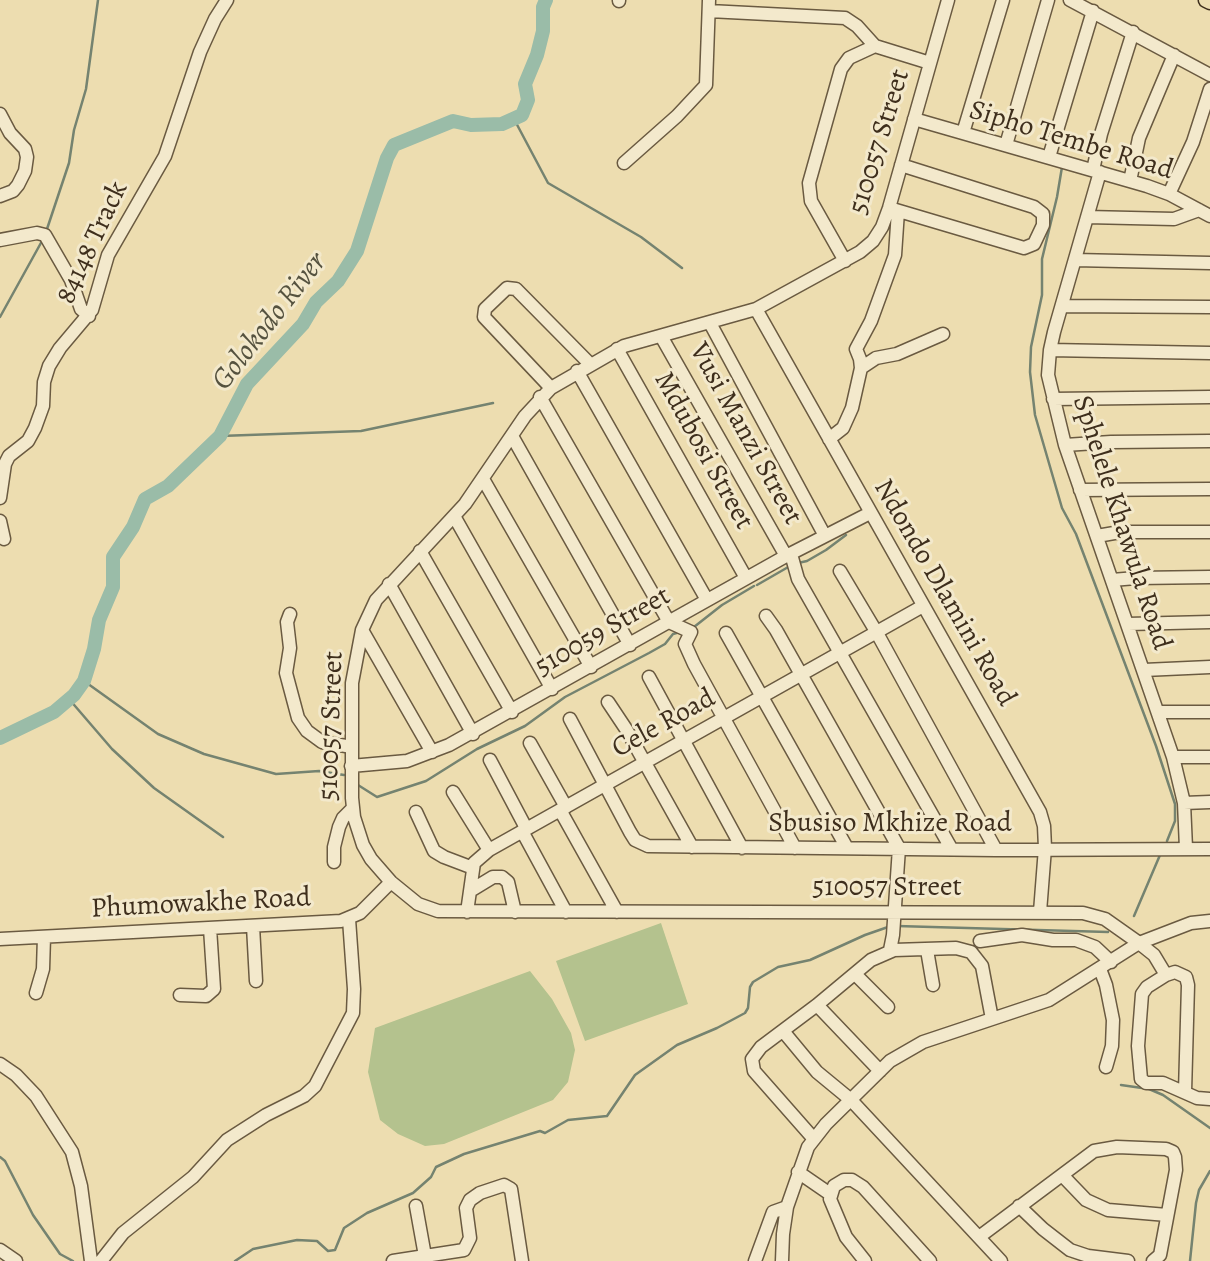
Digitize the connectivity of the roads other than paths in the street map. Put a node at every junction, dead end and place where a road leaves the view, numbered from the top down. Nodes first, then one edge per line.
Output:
1 (228, 0) edge
2 (948, 0) edge
3 (1003, 0) edge
4 (1048, 0) edge
5 (1070, 0) edge
6 (709, 5) edge
7 (1093, 11) junction
8 (1133, 32) junction
9 (875, 46) junction
10 (1174, 55) junction
11 (930, 63) junction
12 (1210, 75) edge
13 (1210, 89) edge
14 (0, 114) edge
15 (914, 119) junction
16 (962, 133) junction
17 (1006, 145) junction
18 (1049, 157) junction
19 (624, 163) dead end
20 (901, 165) junction
21 (1097, 171) junction
22 (1130, 181) junction
23 (1169, 194) junction
24 (0, 196) edge
25 (893, 210) junction
26 (1205, 213) edge
27 (1087, 217) junction
28 (0, 240) edge
29 (1075, 260) junction
30 (845, 261) junction
31 (1210, 262) edge
32 (1062, 306) junction
33 (1210, 307) edge
34 (756, 309) junction
35 (89, 316) junction
36 (710, 323) junction
37 (943, 334) dead end
38 (662, 336) junction
39 (617, 349) junction
40 (1050, 350) junction
41 (1210, 353) edge
42 (590, 364) junction
43 (861, 369) junction
44 (577, 372) junction
45 (551, 388) junction
46 (540, 397) junction
47 (1210, 397) edge
48 (1053, 399) junction
49 (512, 436) junction
50 (829, 439) junction
51 (1210, 442) edge
52 (1065, 445) junction
53 (483, 479) junction
54 (1210, 489) edge
55 (1080, 490) junction
56 (0, 498) edge
57 (870, 513) junction
58 (454, 516) junction
59 (0, 521) edge
60 (1210, 532) edge
61 (825, 536) junction
62 (1097, 536) junction
63 (4, 539) dead end
64 (420, 551) junction
65 (788, 555) junction
66 (840, 571) dead end
67 (1210, 577) edge
68 (746, 579) junction
69 (1112, 580) junction
70 (389, 584) junction
71 (707, 600) junction
72 (923, 606) junction
73 (290, 614) dead end
74 (766, 616) dead end
75 (669, 622) junction
76 (1210, 622) edge
77 (1128, 624) junction
78 (362, 630) junction
79 (726, 633) dead end
80 (877, 633) junction
81 (630, 645) junction
82 (840, 653) junction
83 (591, 667) junction
84 (1210, 667) edge
85 (1144, 670) junction
86 (801, 675) junction
87 (649, 677) dead end
88 (552, 689) junction
89 (762, 696) junction
90 (608, 702) dead end
91 (512, 712) junction
92 (1158, 712) junction
93 (1210, 712) edge
94 (723, 718) junction
95 (570, 719) dead end
96 (473, 734) junction
97 (684, 740) junction
98 (530, 743) dead end
99 (352, 747) junction
100 (432, 752) junction
101 (1173, 757) junction
102 (1210, 757) edge
103 (490, 760) dead end
104 (645, 762) junction
105 (351, 766) junction
106 (607, 784) junction
107 (453, 792) dead end
108 (1210, 802) edge
109 (1184, 803) junction
110 (353, 808) junction
111 (563, 808) junction
112 (416, 812) dead end
113 (524, 830) junction
114 (692, 847) junction
115 (743, 848) junction
116 (795, 848) junction
117 (847, 848) junction
118 (899, 848) junction
119 (951, 848) junction
120 (1045, 848) junction
121 (1186, 848) junction
122 (1210, 849) edge
123 (489, 850) junction
124 (996, 850) junction
125 (334, 862) dead end
126 (473, 868) junction
127 (391, 882) junction
128 (470, 891) junction
129 (467, 912) junction
130 (515, 912) junction
131 (566, 912) junction
132 (617, 912) junction
133 (895, 912) junction
134 (1040, 912) junction
135 (349, 919) junction
136 (1210, 921) edge
137 (253, 926) junction
138 (210, 928) junction
139 (44, 937) junction
140 (0, 939) edge
141 (980, 941) dead end
142 (1139, 943) junction
143 (890, 950) junction
144 (927, 950) junction
145 (1105, 965) junction
146 (855, 974) junction
147 (1166, 975) junction
148 (256, 981) dead end
149 (933, 985) dead end
150 (36, 993) dead end
151 (180, 995) dead end
152 (817, 1005) junction
153 (888, 1007) dead end
154 (992, 1019) junction
155 (783, 1031) junction
156 (0, 1064) edge
157 (1106, 1067) dead end
158 (880, 1071) junction
159 (1185, 1092) junction
160 (1210, 1098) edge
161 (851, 1100) junction
162 (813, 1138) junction
163 (798, 1172) junction
164 (1062, 1175) junction
165 (830, 1194) junction
166 (416, 1206) dead end
167 (1019, 1206) junction
168 (787, 1207) junction
169 (1167, 1215) junction
170 (979, 1237) junction
171 (0, 1251) edge
172 (425, 1256) junction
173 (16, 1261) edge
174 (92, 1261) edge
175 (101, 1261) edge
176 (393, 1261) edge
177 (522, 1261) edge
178 (755, 1261) edge
179 (782, 1261) edge
180 (865, 1261) edge
181 (930, 1261) edge
182 (1001, 1261) edge
183 (1128, 1261) edge
184 (1153, 1261) edge

1 - 35 street, 84148 Track
2 - 11 street, 510057 Street
3 - 16 street
4 - 17 street
5 - 7 street
6 - 9 street
6 - 19 street
7 - 8 street
7 - 18 street
8 - 10 street
8 - 21 street, Sphelele Khawula Road
9 - 11 street
9 - 30 street
10 - 12 street
10 - 22 street
11 - 15 street, 510057 Street
13 - 23 street
14 - 24 street
15 - 16 street, Sipho Tembe Road
15 - 20 street, 510057 Street
16 - 17 street, Sipho Tembe Road
17 - 18 street, Sipho Tembe Road
18 - 21 street, Sipho Tembe Road
20 - 25 street, 510057 Street
20 - 25 street
21 - 22 street, Sipho Tembe Road
21 - 27 street, Sphelele Khawula Road
22 - 23 street, Sipho Tembe Road
23 - 26 street, Sipho Tembe Road
25 - 30 street, 510057 Street
25 - 43 street
26 - 27 street
27 - 29 street, Sphelele Khawula Road
28 - 35 street
29 - 31 street
29 - 32 street, Sphelele Khawula Road
30 - 34 street, 510057 Street
32 - 33 street
32 - 40 street, Sphelele Khawula Road
34 - 36 street, 510057 Street
34 - 50 street, Ndondo Dlamini Road
35 - 56 street, 84148 Track
36 - 38 street, 510057 Street
36 - 61 street
37 - 43 street
38 - 39 street, 510057 Street
38 - 65 street, Vusi Manzi Street
39 - 42 street, 510057 Street
39 - 68 street, Mdubosi Street
40 - 41 street
40 - 48 street, Sphelele Khawula Road
42 - 44 street, 510057 Street
42 - 45 street
43 - 50 street
44 - 45 street, 510057 Street
44 - 71 street
45 - 46 street, 510057 Street
46 - 49 street, 510057 Street
46 - 75 street
47 - 48 street
48 - 52 street, Sphelele Khawula Road
49 - 53 street, 510057 Street
49 - 81 street
50 - 57 street, Ndondo Dlamini Road
51 - 52 street
52 - 55 street, Sphelele Khawula Road
53 - 58 street, 510057 Street
53 - 83 street
54 - 55 street
55 - 62 street, Sphelele Khawula Road
57 - 61 street, 510059 Street
57 - 72 street, Ndondo Dlamini Road
58 - 64 street, 510057 Street
58 - 88 street
59 - 63 street
60 - 62 street
61 - 65 street, 510059 Street
62 - 69 street, Sphelele Khawula Road
64 - 70 street, 510057 Street
64 - 91 street
65 - 68 street, 510059 Street
65 - 82 street, Vusi Manzi Street
66 - 80 street
67 - 69 street
68 - 71 street, 510059 Street
69 - 77 street, Sphelele Khawula Road
70 - 78 street, 510057 Street
70 - 96 street
71 - 75 street, 510059 Street
72 - 80 street, Cele Road
72 - 120 street, Ndondo Dlamini Road
73 - 99 street
74 - 86 street
75 - 81 street, 510059 Street
75 - 94 street
76 - 77 street
77 - 85 street, Sphelele Khawula Road
78 - 99 street, 510057 Street
78 - 100 street
79 - 89 street
80 - 82 street, Cele Road
80 - 124 street
81 - 83 street, 510059 Street
82 - 86 street, Cele Road
82 - 119 street, Vusi Manzi Street
83 - 88 street, 510059 Street
84 - 85 street
85 - 92 street, Sphelele Khawula Road
86 - 89 street, Cele Road
86 - 118 street
87 - 97 street
88 - 91 street, 510059 Street
89 - 94 street, Cele Road
89 - 117 street
90 - 104 street
91 - 96 street, 510059 Street
92 - 93 street
92 - 101 street, Sphelele Khawula Road
94 - 97 street, Cele Road
94 - 116 street
95 - 106 street
96 - 100 street, 510059 Street
97 - 104 street, Cele Road
97 - 115 street
98 - 111 street
99 - 105 street, 510057 Street
100 - 105 street, 510059 Street
101 - 102 street
101 - 109 street, Sphelele Khawula Road
103 - 113 street
104 - 106 street, Cele Road
104 - 114 street
105 - 110 street, 510057 Street
106 - 111 street, Cele Road
106 - 114 street, Sbusiso Mkhize Road
107 - 123 street
108 - 109 street
109 - 121 street, Sphelele Khawula Road
110 - 125 street
110 - 127 street, 510057 Street
111 - 113 street, Cele Road
111 - 132 street
112 - 126 street
113 - 123 street, Cele Road
113 - 131 street
114 - 115 street, Sbusiso Mkhize Road
115 - 116 street, Sbusiso Mkhize Road
116 - 117 street, Sbusiso Mkhize Road
117 - 118 street, Sbusiso Mkhize Road
118 - 119 street, Sbusiso Mkhize Road
118 - 133 street
119 - 124 street, Sbusiso Mkhize Road
120 - 121 street, Sbusiso Mkhize Road
120 - 124 street, Sbusiso Mkhize Road
120 - 134 street, Ndondo Dlamini Road
121 - 122 street, Sbusiso Mkhize Road
123 - 126 street, Cele Road
126 - 128 street
127 - 129 street, 510057 Street
127 - 135 street, Phumowakhe Road
128 - 129 street
128 - 130 street
129 - 130 street, 510057 Street
130 - 131 street, 510057 Street
131 - 132 street, 510057 Street
132 - 133 street, 510057 Street
133 - 134 street, 510057 Street
133 - 143 street
134 - 142 street, 510057 Street
135 - 137 street, Phumowakhe Road
135 - 175 street
136 - 142 street
137 - 138 street, Phumowakhe Road
137 - 148 street
138 - 139 street, Phumowakhe Road
138 - 151 street
139 - 140 street, Phumowakhe Road
139 - 150 street
141 - 145 street
142 - 145 street
142 - 147 street, 510057 Street
143 - 144 street
143 - 146 street
144 - 149 street
144 - 154 street
145 - 154 street
145 - 157 street
146 - 152 street
146 - 153 street
147 - 159 street, 510057 Street
147 - 159 street
152 - 155 street
152 - 158 street
154 - 158 street
155 - 161 street
155 - 162 street
156 - 174 street
158 - 161 street
159 - 160 street
161 - 162 street
161 - 170 street
162 - 163 street
163 - 165 street
163 - 168 street
164 - 167 street
164 - 169 street
164 - 169 street
165 - 180 street
165 - 181 street
166 - 172 street
167 - 170 street
167 - 183 street
168 - 178 street
168 - 179 street
169 - 184 street
170 - 182 street
171 - 173 street
172 - 176 street
172 - 177 street

